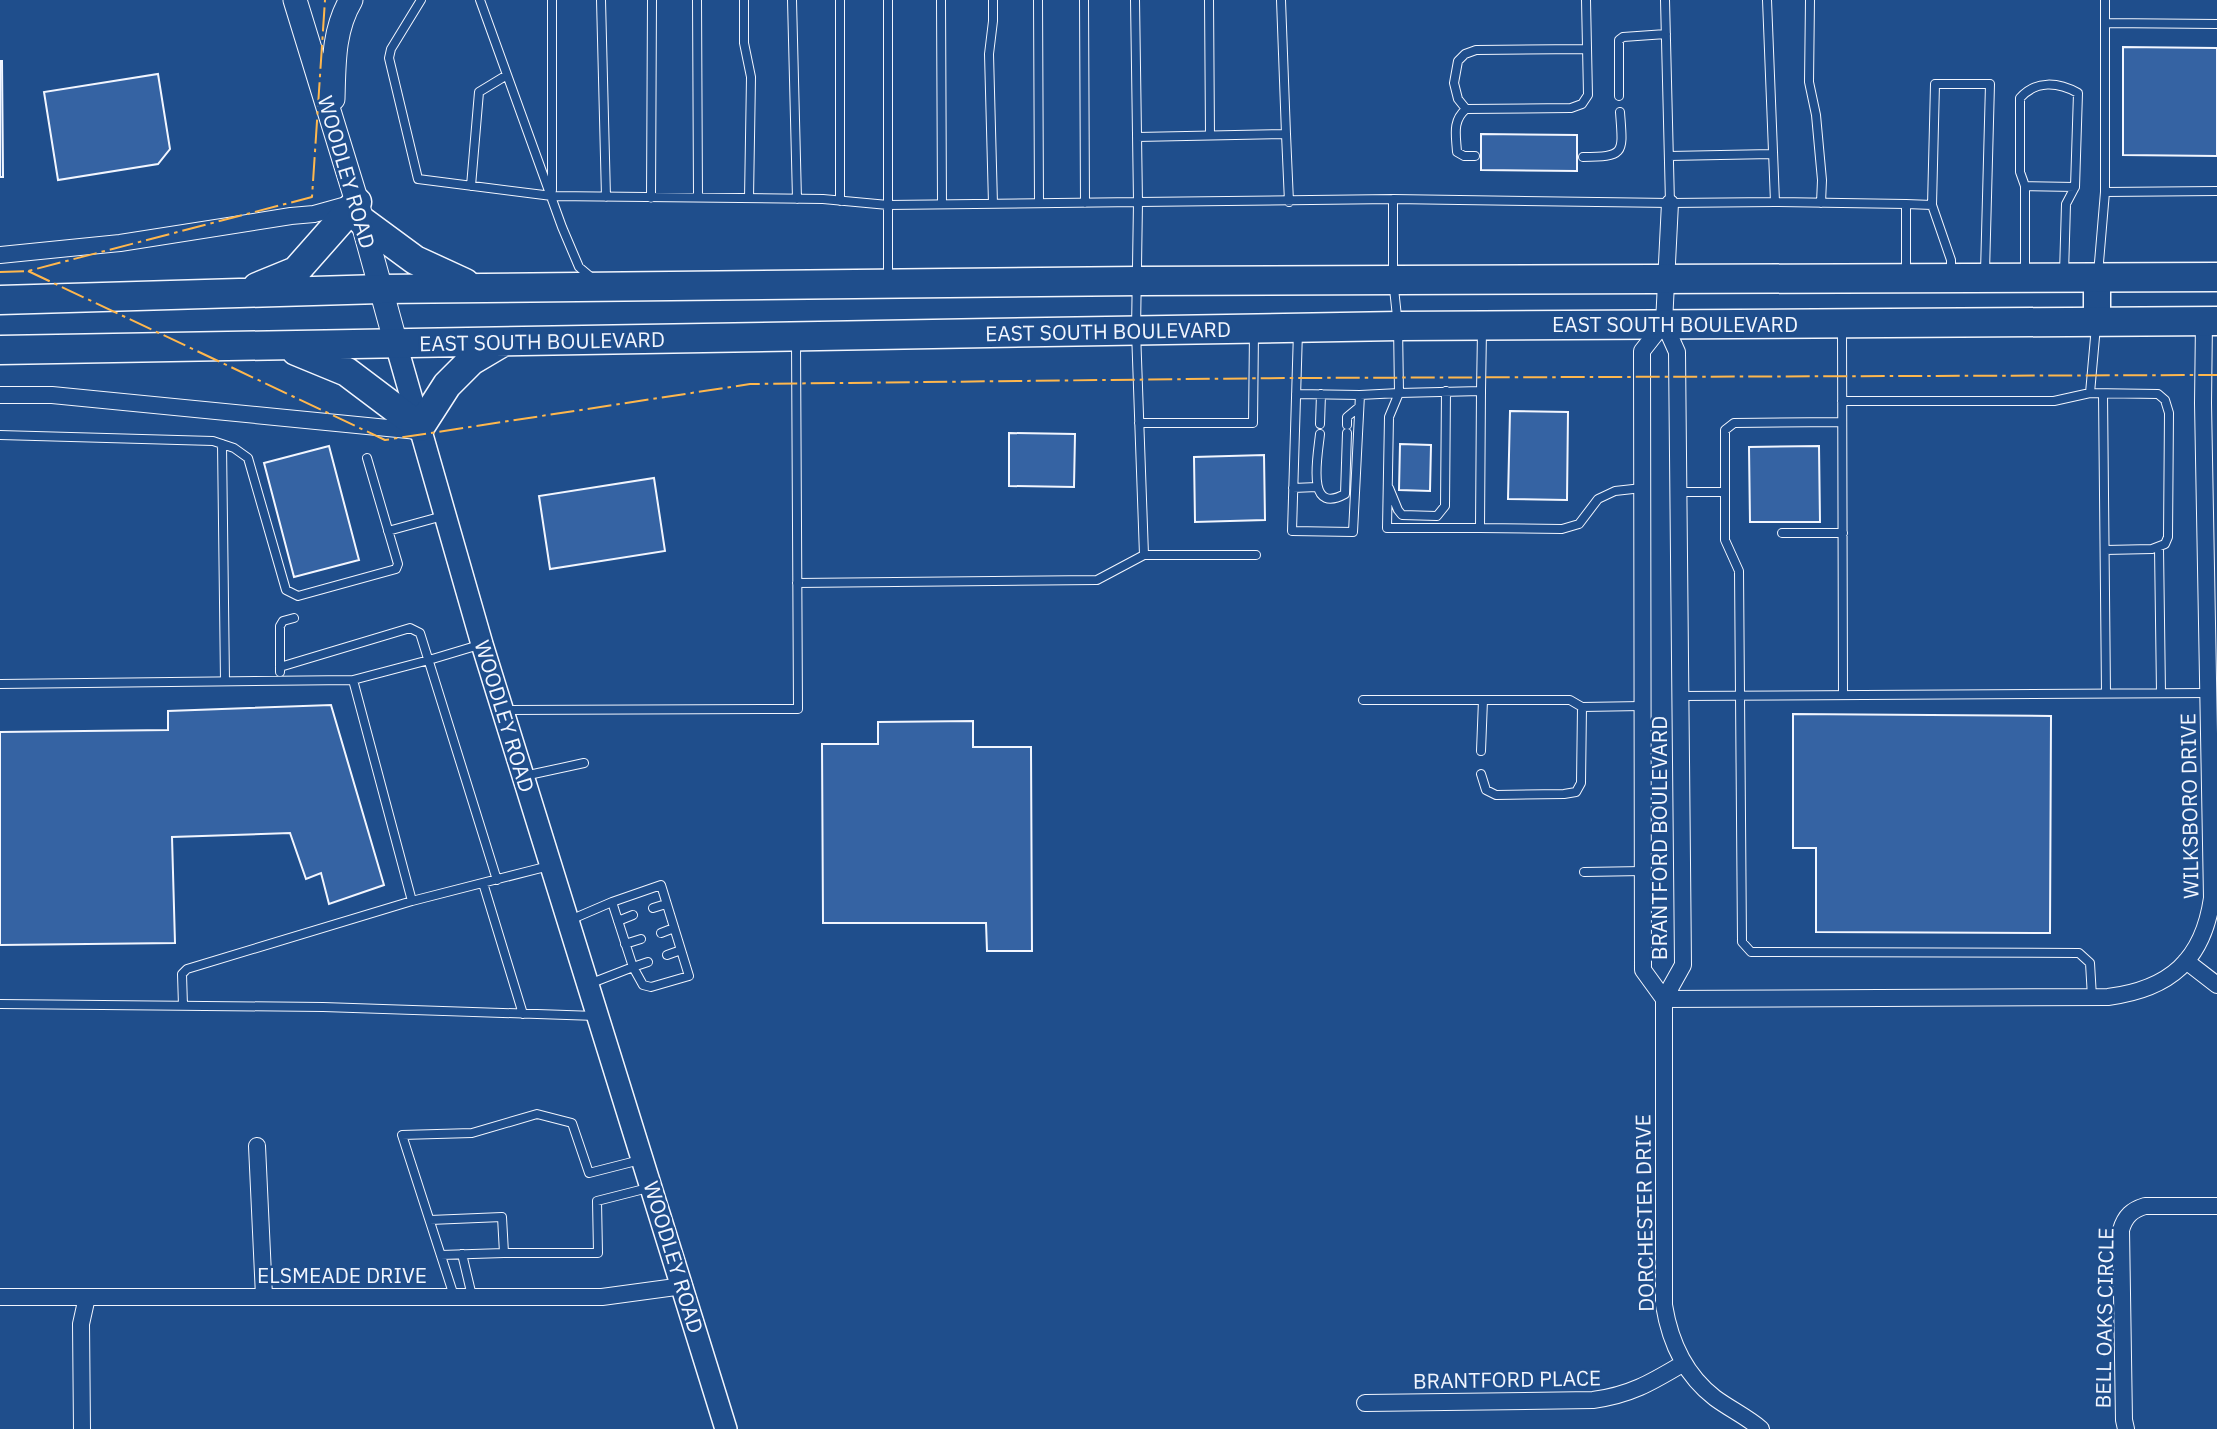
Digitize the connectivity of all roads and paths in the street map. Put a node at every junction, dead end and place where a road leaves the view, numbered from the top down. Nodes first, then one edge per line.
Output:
1 (295, 0) edge
2 (351, 0) edge
3 (421, 0) edge
4 (480, 0) edge
5 (552, 0) edge
6 (601, 0) edge
7 (652, 0) edge
8 (697, 0) edge
9 (744, 0) edge
10 (792, 0) edge
11 (840, 0) edge
12 (888, 0) edge
13 (941, 0) edge
14 (993, 0) edge
15 (1038, 0) edge
16 (1084, 0) edge
17 (1135, 0) edge
18 (1209, 0) edge
19 (1281, 0) edge
20 (1586, 0) edge
21 (1665, 0) edge
22 (1767, 0) edge
23 (1810, 0) edge
24 (2105, 0) edge
25 (2105, 23) junction
26 (2217, 24) edge
27 (1666, 34) junction
28 (1587, 49) junction
29 (507, 75) junction
30 (1619, 96) dead end
31 (1466, 109) junction
32 (1620, 112) dead end
33 (333, 123) junction
34 (1286, 134) junction
35 (1210, 135) junction
36 (1137, 137) junction
37 (1772, 154) junction
38 (1475, 156) dead end
39 (1669, 156) junction
40 (1583, 157) dead end
41 (471, 186) junction
42 (2025, 186) junction
43 (2075, 187) junction
44 (2217, 191) edge
45 (2105, 192) junction
46 (552, 196) junction
47 (698, 196) junction
48 (606, 197) junction
49 (651, 198) junction
50 (749, 198) junction
51 (797, 198) junction
52 (1393, 200) junction
53 (840, 201) junction
54 (1138, 202) junction
55 (1289, 202) junction
56 (1775, 202) junction
57 (1821, 202) junction
58 (1040, 203) junction
59 (1085, 203) junction
60 (1670, 203) junction
61 (942, 204) junction
62 (993, 204) junction
63 (1906, 204) junction
64 (888, 205) junction
65 (1932, 205) junction
66 (360, 212) junction
67 (0, 255) edge
68 (1906, 277) junction
69 (1951, 277) junction
70 (1985, 277) junction
71 (2025, 277) junction
72 (2064, 277) junction
73 (2098, 277) junction
74 (2217, 277) edge
75 (1665, 278) junction
76 (1393, 279) junction
77 (1138, 281) junction
78 (887, 284) junction
79 (602, 286) junction
80 (478, 288) junction
81 (381, 289) junction
82 (242, 293) junction
83 (0, 300) edge
84 (2097, 321) junction
85 (2211, 321) edge
86 (1664, 323) junction
87 (1842, 323) junction
88 (1482, 325) junction
89 (1398, 326) junction
90 (1298, 328) junction
91 (1254, 329) junction
92 (1136, 331) junction
93 (796, 335) junction
94 (504, 341) junction
95 (396, 344) junction
96 (284, 346) junction
97 (0, 350) edge
98 (1446, 391) junction
99 (1481, 391) junction
100 (1399, 393) junction
101 (2090, 393) junction
102 (1296, 394) junction
103 (1321, 394) junction
104 (2103, 394) junction
105 (0, 395) edge
106 (1360, 395) junction
107 (1842, 401) junction
108 (1359, 407) junction
109 (1842, 422) junction
110 (1139, 423) junction
111 (420, 429) junction
112 (0, 435) edge
113 (222, 444) junction
114 (367, 457) dead end
115 (1388, 486) junction
116 (1317, 487) junction
117 (1293, 488) junction
118 (1642, 488) junction
119 (1678, 492) junction
120 (1725, 492) junction
121 (2211, 515) edge
122 (446, 516) junction
123 (1480, 528) junction
124 (388, 531) junction
125 (1782, 533) dead end
126 (1843, 533) junction
127 (2159, 548) junction
128 (2105, 550) junction
129 (1144, 555) junction
130 (1256, 555) dead end
131 (797, 583) junction
132 (294, 618) dead end
133 (2212, 629) edge
134 (482, 644) junction
135 (429, 660) junction
136 (279, 667) junction
137 (353, 680) junction
138 (225, 681) junction
139 (279, 681) junction
140 (0, 684) edge
141 (2106, 693) junction
142 (2161, 693) junction
143 (2208, 693) junction
144 (1843, 695) junction
145 (1681, 696) junction
146 (1741, 696) junction
147 (1363, 700) dead end
148 (1483, 700) junction
149 (1642, 705) junction
150 (1582, 707) junction
151 (503, 710) junction
152 (1481, 751) dead end
153 (584, 763) dead end
154 (1481, 775) dead end
155 (524, 776) junction
156 (551, 866) junction
157 (1643, 871) junction
158 (1584, 872) dead end
159 (497, 880) junction
160 (483, 883) junction
161 (412, 901) junction
162 (612, 902) junction
163 (666, 904) junction
164 (653, 908) dead end
165 (634, 915) dead end
166 (569, 920) junction
167 (618, 921) junction
168 (674, 928) junction
169 (661, 933) dead end
170 (641, 939) dead end
171 (625, 944) junction
172 (681, 950) junction
173 (667, 955) dead end
174 (2186, 961) junction
175 (648, 962) dead end
176 (634, 967) junction
177 (589, 984) junction
178 (2217, 985) edge
179 (2092, 997) junction
180 (1664, 999) junction
181 (0, 1004) edge
182 (183, 1006) junction
183 (523, 1014) junction
184 (599, 1016) junction
185 (257, 1146) dead end
186 (643, 1159) junction
187 (652, 1187) junction
188 (2217, 1206) edge
189 (430, 1220) junction
190 (504, 1253) junction
191 (463, 1254) junction
192 (441, 1255) junction
193 (683, 1286) junction
194 (264, 1296) junction
195 (0, 1297) edge
196 (87, 1297) junction
197 (454, 1297) junction
198 (472, 1297) junction
199 (1684, 1363) junction
200 (1365, 1404) dead end
201 (82, 1429) edge
202 (726, 1429) edge
203 (1760, 1429) edge
204 (2126, 1429) edge

1 - 33 main road, WOODLEY ROAD
2 - 33 main road
3 - 41 lane
4 - 29 lane
5 - 46 lane
6 - 48 lane
7 - 49 lane
8 - 47 lane
9 - 50 lane
10 - 51 lane
11 - 53 lane
12 - 64 lane
13 - 61 lane
14 - 62 lane
15 - 58 lane
16 - 59 lane
17 - 36 lane
18 - 35 lane
19 - 34 lane
20 - 28 lane
21 - 27 lane
22 - 37 lane
23 - 57 lane
24 - 25 lane
25 - 26 lane
25 - 45 lane
27 - 30 lane
27 - 39 lane
28 - 31 lane
28 - 31 lane
29 - 41 lane
29 - 46 lane
31 - 38 lane
32 - 40 lane
33 - 66 main road, WOODLEY ROAD
34 - 35 lane
34 - 55 lane
35 - 36 lane
36 - 54 lane
37 - 39 lane
37 - 56 lane
39 - 60 lane
41 - 46 lane
42 - 43 lane
42 - 43 lane
42 - 71 lane
43 - 72 lane
44 - 45 lane
45 - 73 lane
46 - 48 lane
46 - 79 lane
47 - 49 lane
47 - 50 lane
48 - 49 lane
50 - 51 lane
51 - 53 lane
52 - 55 lane
52 - 60 lane
52 - 76 lane
53 - 64 lane
54 - 55 lane
54 - 59 lane
54 - 77 lane
56 - 57 lane
56 - 60 lane
57 - 63 lane
58 - 59 lane
58 - 62 lane
60 - 75 street, BRANTFORD BOULEVARD
61 - 62 lane
61 - 64 lane
63 - 65 lane
63 - 68 lane
64 - 78 lane
65 - 69 lane
65 - 70 lane
66 - 67 street
66 - 80 highway
66 - 81 main road, WOODLEY ROAD
66 - 82 highway
68 - 69 highway
68 - 75 highway
69 - 70 highway
70 - 71 highway
71 - 72 highway
72 - 73 highway
73 - 74 highway
73 - 84 main road
75 - 76 highway
75 - 86 street, BRANTFORD BOULEVARD
76 - 77 highway
76 - 89 lane
77 - 78 highway
77 - 92 lane
78 - 79 highway
79 - 80 highway
80 - 81 highway
81 - 82 highway
81 - 95 main road, WOODLEY ROAD
82 - 83 highway
84 - 85 highway, EAST SOUTH BOULEVARD
84 - 87 highway, EAST SOUTH BOULEVARD
84 - 101 lane
85 - 121 street, WILKSBORO DRIVE
86 - 87 highway, EAST SOUTH BOULEVARD
86 - 88 highway, EAST SOUTH BOULEVARD
86 - 118 street, BRANTFORD BOULEVARD
86 - 119 street, BRANTFORD BOULEVARD
87 - 107 lane
88 - 89 highway, EAST SOUTH BOULEVARD
88 - 99 lane
89 - 90 highway, EAST SOUTH BOULEVARD
89 - 100 lane
90 - 91 highway, EAST SOUTH BOULEVARD
90 - 102 lane
91 - 92 highway, EAST SOUTH BOULEVARD
91 - 110 lane
92 - 93 highway, EAST SOUTH BOULEVARD
92 - 110 lane
93 - 94 highway, EAST SOUTH BOULEVARD
93 - 131 lane
94 - 95 highway, EAST SOUTH BOULEVARD
94 - 111 highway
95 - 96 highway, EAST SOUTH BOULEVARD
95 - 111 street, WOODLEY ROAD
96 - 97 highway, EAST SOUTH BOULEVARD
96 - 111 highway
98 - 99 lane
98 - 100 lane
98 - 115 lane
99 - 123 lane
100 - 106 lane
100 - 115 lane
101 - 104 lane
101 - 107 lane
102 - 103 lane
102 - 117 lane
103 - 106 lane
103 - 116 lane
104 - 127 lane
104 - 128 lane
105 - 111 street
106 - 108 lane
107 - 109 lane
108 - 116 lane
108 - 117 lane
109 - 120 lane
109 - 126 lane
110 - 129 lane
111 - 122 street, WOODLEY ROAD
112 - 113 lane
113 - 124 lane
113 - 138 lane
114 - 124 lane
115 - 123 lane
116 - 117 lane
118 - 123 lane
118 - 149 street, BRANTFORD BOULEVARD
119 - 120 lane
119 - 145 street, BRANTFORD BOULEVARD
120 - 146 lane
121 - 133 street, WILKSBORO DRIVE
122 - 124 lane
122 - 134 street, WOODLEY ROAD
125 - 126 lane
126 - 144 lane
127 - 128 lane
127 - 142 lane
128 - 141 lane
129 - 130 lane
129 - 131 lane
131 - 151 lane
132 - 136 lane
133 - 143 street, WILKSBORO DRIVE
134 - 135 lane
134 - 151 street, WOODLEY ROAD
135 - 136 lane
135 - 137 lane
135 - 159 lane
136 - 139 lane
137 - 139 lane
137 - 161 lane
138 - 139 lane
138 - 140 lane
141 - 142 lane
141 - 144 lane
142 - 143 lane
143 - 174 street, WILKSBORO DRIVE
144 - 146 lane
145 - 146 lane
145 - 180 street, BRANTFORD BOULEVARD
146 - 179 lane
147 - 148 lane
148 - 150 lane
148 - 152 lane
149 - 150 lane
149 - 157 street, BRANTFORD BOULEVARD
150 - 154 lane
151 - 155 street, WOODLEY ROAD
153 - 155 lane
155 - 156 street, WOODLEY ROAD
156 - 159 lane
156 - 166 street, WOODLEY ROAD
157 - 158 lane
157 - 180 street, BRANTFORD BOULEVARD
159 - 160 lane
160 - 161 lane
160 - 183 lane
161 - 182 lane
162 - 163 lane
162 - 166 lane
162 - 167 lane
163 - 164 lane
163 - 168 lane
165 - 167 lane
166 - 177 street, WOODLEY ROAD
167 - 171 lane
168 - 169 lane
168 - 172 lane
170 - 171 lane
171 - 176 lane
172 - 173 lane
172 - 176 lane
174 - 178 street
174 - 179 street, WILKSBORO DRIVE
175 - 176 lane
176 - 177 lane
177 - 184 street, WOODLEY ROAD
179 - 180 street, WILKSBORO DRIVE
180 - 199 street, DORCHESTER DRIVE
181 - 182 lane
182 - 183 lane
183 - 184 lane
184 - 186 street, WOODLEY ROAD
185 - 194 street
186 - 187 street, WOODLEY ROAD
186 - 189 lane
187 - 190 lane
187 - 193 street, WOODLEY ROAD
188 - 204 street, BELL OAKS CIRCLE
189 - 190 lane
189 - 192 lane
190 - 191 lane
191 - 192 lane
191 - 198 lane
192 - 197 lane
193 - 198 street, ELSMEADE DRIVE
193 - 202 street, WOODLEY ROAD
194 - 196 street, ELSMEADE DRIVE
194 - 197 street, ELSMEADE DRIVE
195 - 196 street, ELSMEADE DRIVE
196 - 201 street
197 - 198 street, ELSMEADE DRIVE
199 - 200 street, BRANTFORD PLACE
199 - 203 street, DORCHESTER DRIVE

